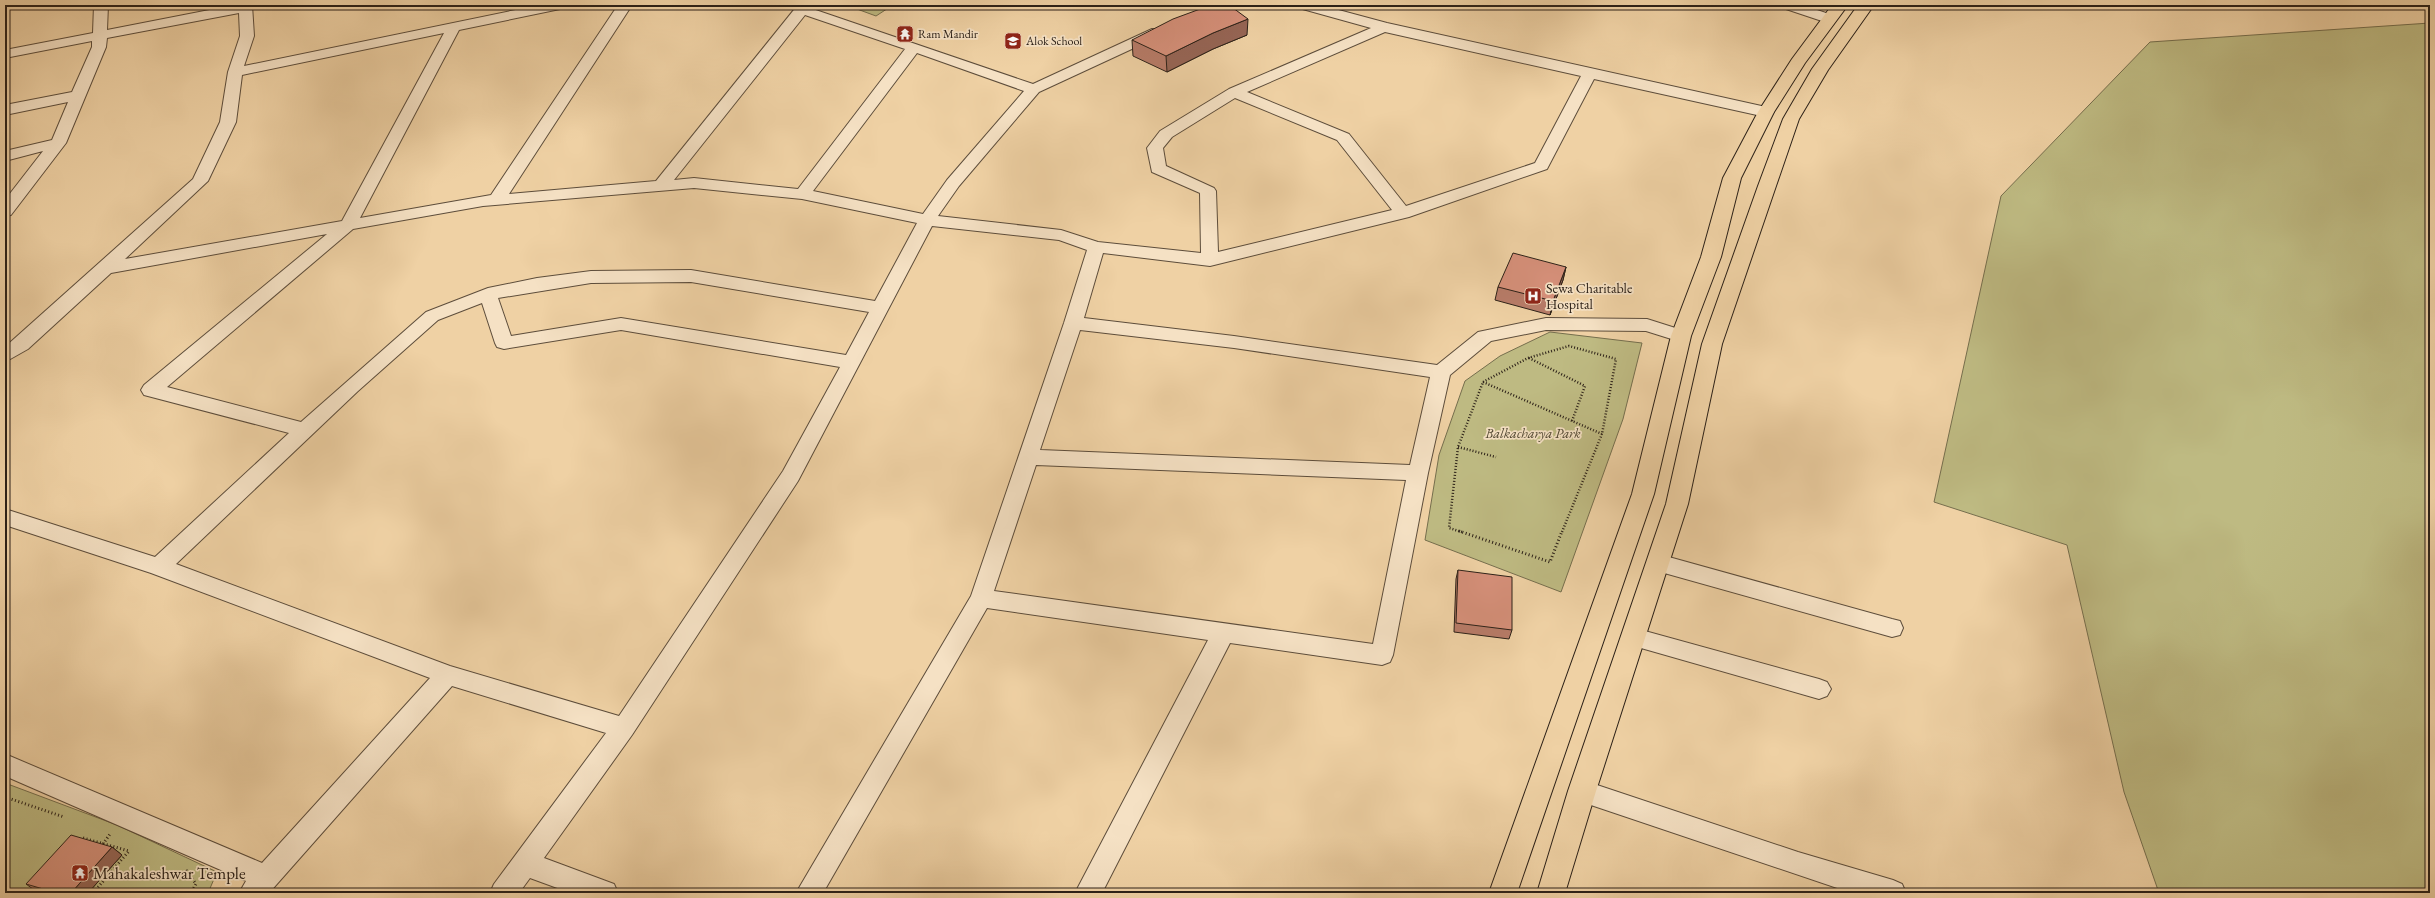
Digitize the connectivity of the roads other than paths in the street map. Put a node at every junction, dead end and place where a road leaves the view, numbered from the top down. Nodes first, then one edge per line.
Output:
1 (101, 5) edge
2 (560, 5) edge
3 (625, 5) edge
4 (1304, 5) edge
5 (1788, 5) edge
6 (1866, 5) edge
7 (246, 6) edge
8 (798, 7) edge
9 (1342, 10) edge
10 (1835, 12) edge
11 (1175, 24) edge
12 (454, 27) junction
13 (1384, 27) junction
14 (100, 34) junction
15 (914, 48) junction
16 (5, 54) edge
17 (235, 72) junction
18 (1589, 74) junction
19 (1034, 89) junction
20 (1234, 92) junction
21 (79, 95) junction
22 (5, 110) edge
23 (1766, 112) junction
24 (58, 143) junction
25 (5, 156) edge
26 (661, 186) junction
27 (802, 194) junction
28 (497, 200) junction
29 (5, 211) edge
30 (1403, 213) junction
31 (927, 220) junction
32 (348, 225) junction
33 (1096, 247) junction
34 (1210, 260) junction
35 (105, 268) junction
36 (488, 294) junction
37 (880, 308) junction
38 (1073, 323) junction
39 (1681, 336) junction
40 (5, 356) edge
41 (851, 362) junction
42 (1441, 372) junction
43 (304, 430) junction
44 (1029, 457) junction
45 (1418, 473) junction
46 (5, 517) edge
47 (1658, 563) junction
48 (159, 567) junction
49 (981, 598) junction
50 (1892, 628) dead end
51 (1224, 632) junction
52 (1634, 637) junction
53 (448, 675) junction
54 (1819, 689) dead end
55 (624, 728) junction
56 (5, 765) edge
57 (1582, 791) junction
58 (526, 864) junction
59 (259, 885) edge
60 (503, 893) edge
61 (605, 893) edge
62 (809, 893) edge
63 (1088, 893) edge
64 (1503, 893) edge
65 (1551, 893) edge
66 (1893, 893) edge

1 - 14 street
2 - 12 street
3 - 28 street
4 - 9 street
5 - 10 street
6 - 47 main road
7 - 14 street
7 - 17 street
8 - 15 street
8 - 26 street
9 - 13 street
10 - 23 main road
11 - 19 street
12 - 17 street
12 - 32 street
13 - 18 street
13 - 20 street
14 - 16 street
14 - 21 street
15 - 19 street
15 - 27 street
17 - 35 street
18 - 23 street
18 - 30 street
19 - 31 street
20 - 30 street
20 - 34 street
21 - 22 street
21 - 24 street
23 - 39 main road
24 - 25 street
24 - 29 street
26 - 27 street
26 - 28 street
27 - 31 street
28 - 32 street
30 - 34 street
31 - 33 street
31 - 37 street
32 - 35 street
32 - 43 street
33 - 34 street
33 - 38 street
35 - 40 street
36 - 37 street
36 - 41 street
36 - 43 street
37 - 41 street
38 - 42 street
38 - 44 street
39 - 42 street
39 - 64 main road
41 - 55 street
42 - 45 street
43 - 48 street
44 - 45 street
44 - 49 street
45 - 51 street
46 - 48 street
47 - 50 street
47 - 52 main road
48 - 53 street
49 - 51 street
49 - 62 street
51 - 63 street
52 - 54 street
52 - 57 main road
53 - 55 street
53 - 59 street
55 - 58 street
56 - 59 street
57 - 65 main road
57 - 66 street
58 - 60 street
58 - 61 street

